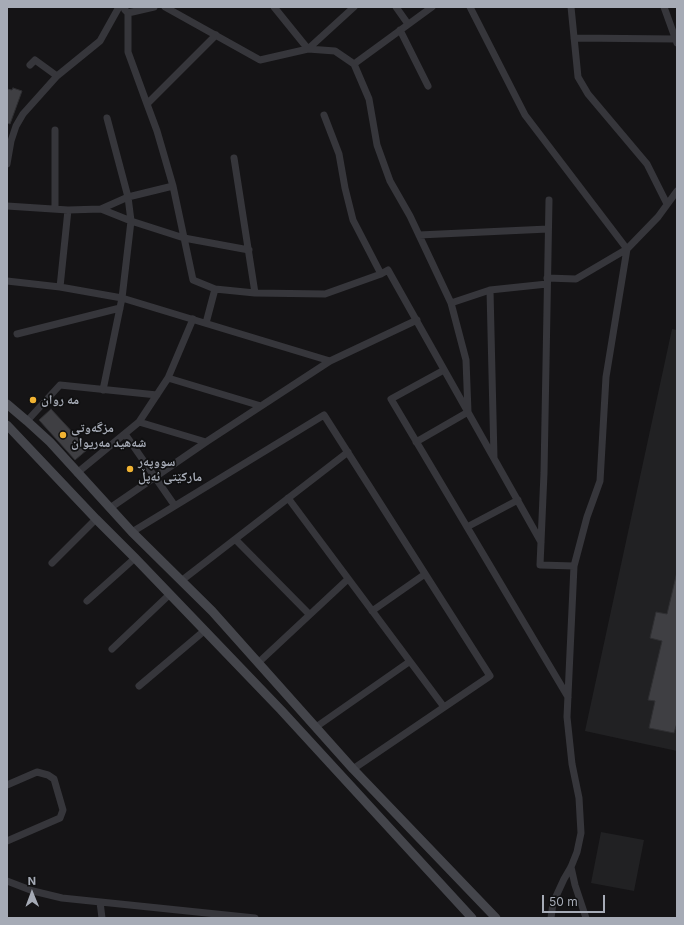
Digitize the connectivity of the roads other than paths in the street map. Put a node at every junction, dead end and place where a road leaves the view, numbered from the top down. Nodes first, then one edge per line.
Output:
1 (121, 7) edge
2 (154, 7) edge
3 (165, 7) edge
4 (274, 7) edge
5 (354, 7) edge
6 (396, 7) edge
7 (432, 7) edge
8 (470, 7) edge
9 (572, 7) edge
10 (664, 7) edge
11 (128, 13) junction
12 (408, 24) junction
13 (400, 30) junction
14 (216, 35) junction
15 (574, 38) junction
16 (676, 41) edge
17 (308, 49) junction
18 (354, 64) junction
19 (30, 65) dead end
20 (57, 76) junction
21 (428, 86) dead end
22 (147, 104) junction
23 (324, 115) dead end
24 (107, 118) dead end
25 (55, 130) dead end
26 (234, 158) dead end
27 (7, 164) edge
28 (173, 186) junction
29 (677, 191) edge
30 (128, 197) junction
31 (549, 200) dead end
32 (668, 204) junction
33 (7, 206) edge
34 (55, 209) junction
35 (101, 209) junction
36 (68, 210) junction
37 (131, 221) junction
38 (548, 230) junction
39 (419, 235) junction
40 (184, 238) junction
41 (627, 249) junction
42 (249, 250) junction
43 (381, 274) junction
44 (7, 281) edge
45 (547, 281) junction
46 (60, 286) junction
47 (215, 289) junction
48 (490, 290) junction
49 (255, 294) junction
50 (122, 298) junction
51 (451, 303) junction
52 (120, 308) junction
53 (193, 319) junction
54 (417, 320) junction
55 (206, 323) junction
56 (17, 334) dead end
57 (330, 361) junction
58 (444, 370) junction
59 (168, 378) junction
60 (103, 390) junction
61 (157, 395) junction
62 (7, 404) edge
63 (261, 406) junction
64 (468, 412) junction
65 (27, 421) junction
66 (139, 422) junction
67 (7, 425) edge
68 (124, 434) junction
69 (206, 442) junction
70 (416, 442) junction
71 (348, 452) junction
72 (494, 458) junction
73 (77, 473) junction
74 (155, 477) junction
75 (288, 498) junction
76 (518, 500) junction
77 (175, 506) junction
78 (110, 508) junction
79 (96, 519) junction
80 (467, 527) junction
81 (132, 532) junction
82 (236, 540) junction
83 (541, 542) junction
84 (135, 558) junction
85 (52, 563) dead end
86 (574, 566) junction
87 (425, 574) junction
88 (348, 579) junction
89 (182, 581) junction
90 (170, 594) junction
91 (87, 600) dead end
92 (372, 611) junction
93 (309, 614) junction
94 (204, 630) junction
95 (112, 649) dead end
96 (409, 662) junction
97 (258, 663) junction
98 (139, 686) dead end
99 (568, 697) junction
100 (292, 700) junction
101 (444, 707) junction
102 (281, 710) junction
103 (316, 727) junction
104 (353, 769) junction
105 (7, 785) edge
106 (7, 841) edge
107 (572, 867) junction
108 (8, 880) edge
109 (100, 902) junction
110 (102, 918) edge
111 (255, 918) edge
112 (472, 918) edge
113 (496, 918) edge
114 (551, 918) edge
115 (586, 918) edge

1 - 11 street
1 - 20 street
2 - 11 street
3 - 14 street
4 - 17 street
5 - 17 street
6 - 12 street
7 - 12 street
8 - 41 street
9 - 15 street
10 - 16 street
11 - 22 street
12 - 13 street
13 - 18 street
13 - 21 street
14 - 17 street
14 - 22 street
15 - 16 street
15 - 32 street
17 - 18 street
18 - 39 street
19 - 20 street
20 - 27 street
22 - 28 street
23 - 43 street
24 - 30 street
25 - 34 street
26 - 42 street
28 - 30 street
28 - 40 street
29 - 32 street
30 - 35 street
30 - 37 street
31 - 38 street
32 - 41 street
33 - 34 street
34 - 36 street
35 - 36 street
35 - 37 street
36 - 46 street
37 - 40 street
37 - 50 street
38 - 39 street
38 - 45 street
39 - 51 street
40 - 42 street
40 - 47 street
41 - 45 street
41 - 86 street
42 - 49 street
43 - 49 street
43 - 54 street
44 - 46 street
45 - 48 street
45 - 83 street
46 - 50 street
47 - 49 street
47 - 55 street
48 - 51 street
48 - 72 street
50 - 52 street
50 - 53 street
51 - 64 street
52 - 56 street
52 - 60 street
53 - 55 street
53 - 59 street
54 - 57 street
54 - 58 street
55 - 57 street
57 - 63 street
58 - 64 street
58 - 70 street
59 - 61 street
59 - 63 street
60 - 61 street
60 - 65 street
61 - 66 street
62 - 65 main road
63 - 69 street
64 - 70 street
64 - 72 street
65 - 73 main road
66 - 68 street
66 - 69 street
67 - 79 main road
68 - 73 street
68 - 74 street
69 - 74 street
70 - 80 street
71 - 75 street
71 - 77 street
71 - 87 street
72 - 76 street
73 - 78 main road
74 - 77 street
74 - 78 street
75 - 82 street
75 - 88 street
76 - 80 street
76 - 83 street
77 - 81 street
78 - 81 main road
79 - 84 main road
79 - 85 street
80 - 99 street
81 - 89 main road
82 - 89 street
82 - 93 street
83 - 86 street
84 - 90 main road
84 - 91 street
86 - 99 street
87 - 92 street
87 - 101 street
88 - 92 street
88 - 93 street
89 - 97 main road
90 - 94 main road
90 - 95 street
92 - 96 street
93 - 97 street
94 - 98 street
94 - 102 main road
96 - 101 street
96 - 103 street
97 - 100 main road
99 - 107 street
100 - 102 main road
100 - 103 main road
101 - 104 street
102 - 112 main road
103 - 104 main road
104 - 113 main road
105 - 106 street
107 - 114 street
107 - 115 street
108 - 109 street
109 - 110 street
109 - 111 street

